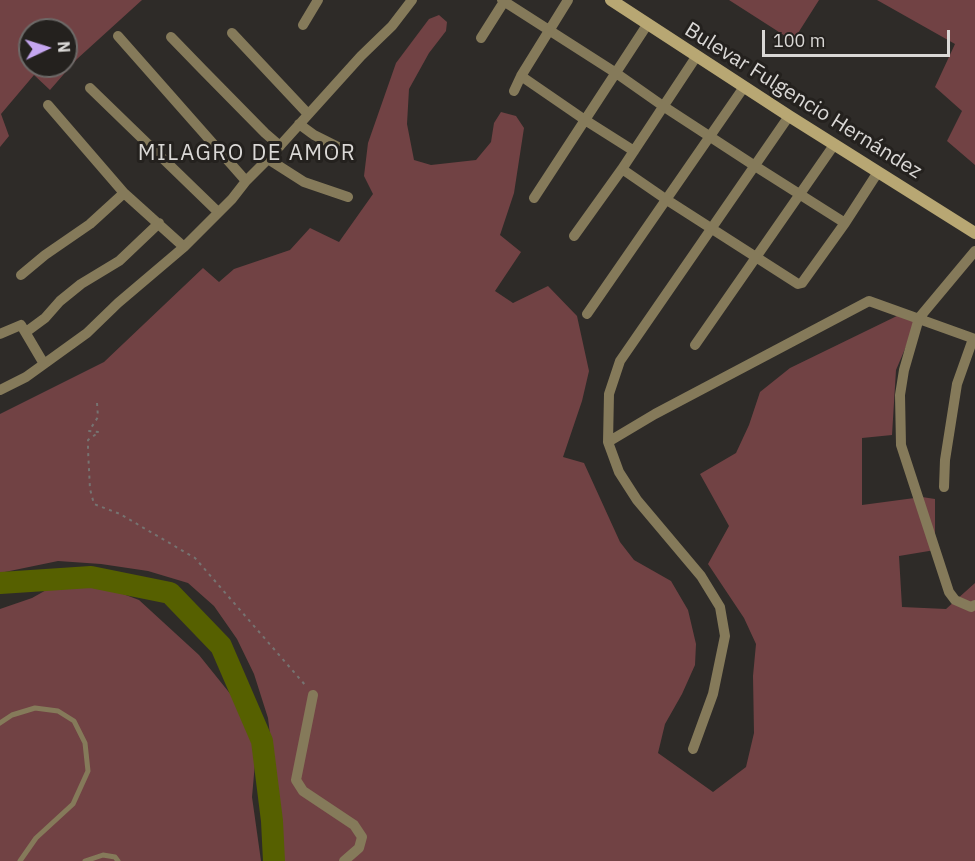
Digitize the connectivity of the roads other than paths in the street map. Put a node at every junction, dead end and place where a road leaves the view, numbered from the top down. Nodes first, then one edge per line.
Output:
1 (318, 0) edge
2 (412, 0) edge
3 (504, 0) edge
4 (568, 0) edge
5 (611, 0) edge
6 (303, 25) dead end
7 (648, 25) junction
8 (549, 30) junction
9 (232, 33) dead end
10 (118, 36) dead end
11 (171, 37) dead end
12 (481, 38) dead end
13 (696, 57) junction
14 (616, 72) junction
15 (521, 75) junction
16 (744, 87) junction
17 (90, 88) dead end
18 (514, 91) dead end
19 (48, 105) dead end
20 (663, 106) junction
21 (308, 114) junction
22 (789, 116) junction
23 (585, 120) junction
24 (299, 124) junction
25 (710, 137) junction
26 (834, 145) junction
27 (280, 146) junction
28 (344, 150) dead end
29 (634, 151) junction
30 (268, 159) junction
31 (755, 166) junction
32 (621, 169) junction
33 (878, 172) junction
34 (246, 181) junction
35 (124, 193) junction
36 (800, 195) junction
37 (348, 197) dead end
38 (534, 198) dead end
39 (667, 200) junction
40 (218, 212) junction
41 (159, 223) junction
42 (846, 223) junction
43 (712, 229) junction
44 (975, 233) edge
45 (574, 236) dead end
46 (184, 247) junction
47 (975, 250) edge
48 (756, 258) junction
49 (21, 275) dead end
50 (588, 314) dead end
51 (919, 318) junction
52 (26, 332) junction
53 (0, 334) edge
54 (974, 339) edge
55 (695, 345) dead end
56 (44, 364) junction
57 (0, 390) edge
58 (608, 442) junction
59 (944, 487) dead end
60 (975, 605) edge
61 (313, 695) road end
62 (0, 723) edge
63 (693, 749) dead end
64 (20, 861) edge
65 (85, 861) edge
66 (118, 861) edge
67 (344, 861) edge

1 - 6 street
2 - 21 street
3 - 8 street
3 - 12 street
4 - 8 street
5 - 7 street, Bulevar Fulgencio Hernández
7 - 13 street, Bulevar Fulgencio Hernández
7 - 14 street
8 - 14 street
8 - 15 street
9 - 21 street
10 - 34 street
11 - 27 street
13 - 16 street, Bulevar Fulgencio Hernández
13 - 20 street
14 - 20 street
14 - 23 street
15 - 18 street
15 - 23 street
16 - 22 street, Bulevar Fulgencio Hernández
16 - 25 street
17 - 40 street
19 - 35 street
20 - 25 street
20 - 29 street
21 - 24 street
22 - 26 street, Bulevar Fulgencio Hernández
22 - 31 street
23 - 29 street
23 - 38 street
24 - 27 street
24 - 28 street
25 - 31 street
25 - 39 street
26 - 33 street, Bulevar Fulgencio Hernández
26 - 36 street
27 - 30 street
29 - 32 street
30 - 34 street
30 - 37 street
31 - 36 street
31 - 43 street
32 - 39 street
32 - 45 street
33 - 42 street
33 - 44 street, Bulevar Fulgencio Hernández
34 - 40 street
35 - 41 street
35 - 49 street
36 - 42 street
36 - 48 street
39 - 43 street
39 - 50 street
40 - 46 street
41 - 46 street
41 - 52 street
42 - 48 street
43 - 48 street
43 - 58 street
46 - 56 street
47 - 51 street
48 - 55 street
51 - 54 street
51 - 58 street
51 - 60 street
52 - 53 street
52 - 56 street
54 - 59 street
56 - 57 street
58 - 63 street
61 - 67 street
62 - 64 lane
65 - 66 lane

